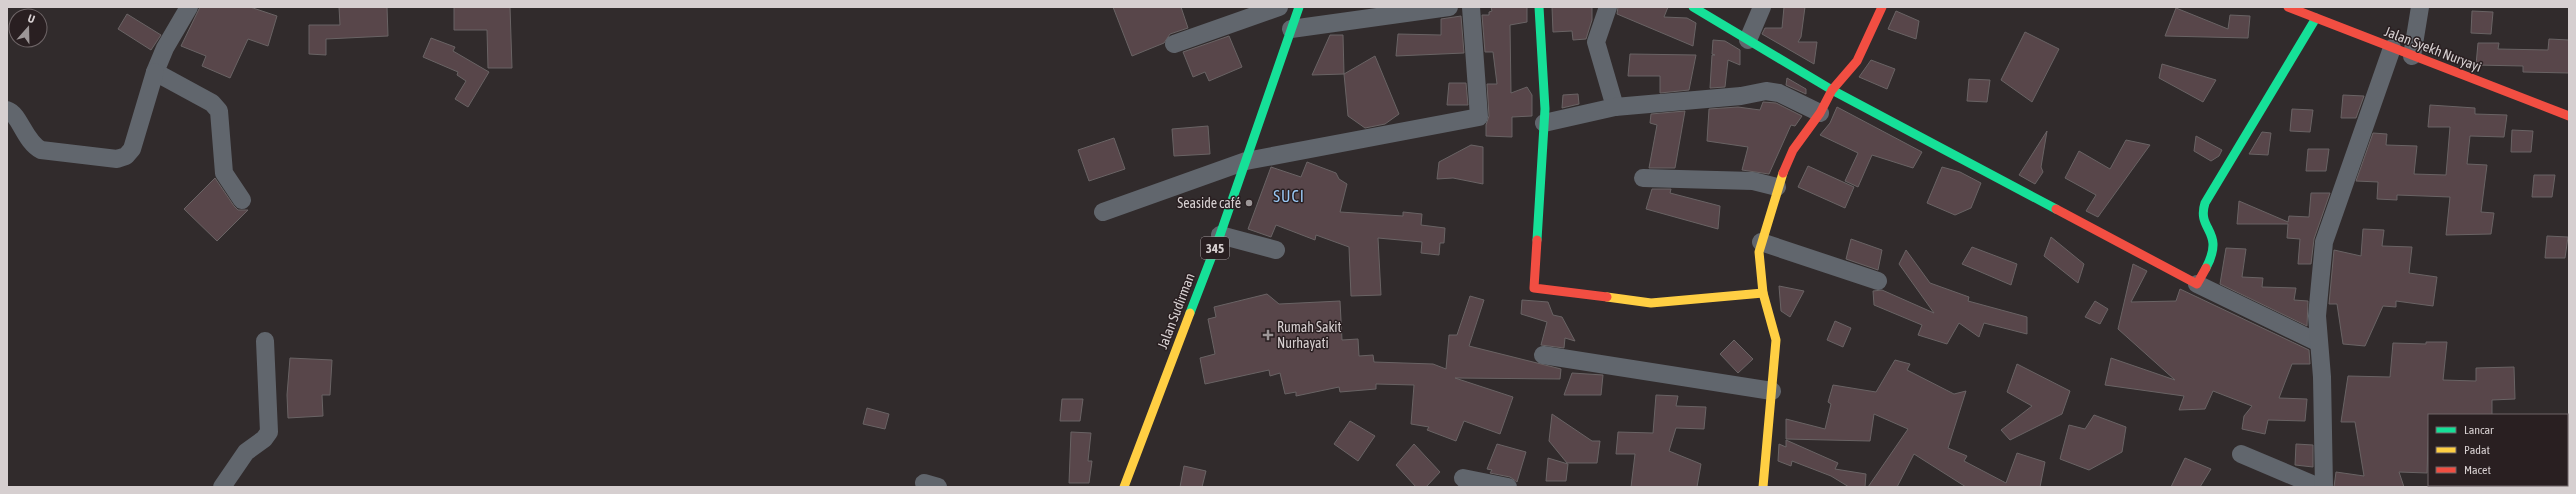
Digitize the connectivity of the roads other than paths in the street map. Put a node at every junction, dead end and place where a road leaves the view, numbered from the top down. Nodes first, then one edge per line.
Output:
1 (189, 7) edge
2 (1279, 7) edge
3 (1299, 7) edge
4 (1449, 7) edge
5 (1471, 7) edge
6 (1539, 7) edge
7 (1608, 7) edge
8 (1693, 7) edge
9 (1762, 7) edge
10 (1882, 7) edge
11 (2288, 7) edge
12 (2420, 7) edge
13 (2316, 18) junction
14 (1291, 29) junction
15 (1748, 40) junction
16 (1174, 44) dead end
17 (2392, 48) junction
18 (2412, 56) junction
19 (155, 72) junction
20 (1832, 90) junction
21 (1615, 107) junction
22 (7, 110) edge
23 (1820, 113) junction
24 (2569, 116) edge
25 (1544, 123) junction
26 (1246, 161) junction
27 (1643, 178) dead end
28 (1777, 187) junction
29 (242, 200) dead end
30 (1103, 212) dead end
31 (1220, 235) junction
32 (1761, 242) junction
33 (1276, 250) dead end
34 (1878, 280) dead end
35 (2196, 284) junction
36 (1763, 293) junction
37 (265, 341) dead end
38 (2319, 343) junction
39 (1543, 355) dead end
40 (1772, 391) junction
41 (2241, 454) dead end
42 (1463, 478) dead end
43 (222, 487) edge
44 (1124, 487) edge
45 (1508, 487) edge
46 (1763, 487) edge
47 (2319, 487) edge
48 (2324, 487) edge

1 - 19 street
2 - 16 street
3 - 14 street, Jalan Sudirman / 345
4 - 14 street
5 - 26 street
6 - 25 street
7 - 21 street
8 - 15 street
9 - 15 street
10 - 20 street
11 - 13 street, Jalan Syekh Nuryayi
12 - 18 street
13 - 17 street, Jalan Syekh Nuryayi
13 - 35 street
14 - 26 street, Jalan Sudirman / 345
15 - 20 street
17 - 18 street, Jalan Syekh Nuryayi
17 - 38 street
18 - 24 street, Jalan Syekh Nuryayi
19 - 22 street
19 - 29 street
20 - 23 street
20 - 35 street
21 - 23 street
21 - 25 street
23 - 28 street
25 - 36 street
26 - 30 street
26 - 31 street, Jalan Sudirman / 345
27 - 28 street
28 - 32 street
31 - 33 street
31 - 44 street, Jalan Sudirman / 345
32 - 34 street
32 - 36 street
35 - 38 street
36 - 40 street
37 - 43 street
38 - 48 street
39 - 40 street
40 - 46 street
41 - 47 street
42 - 45 street

